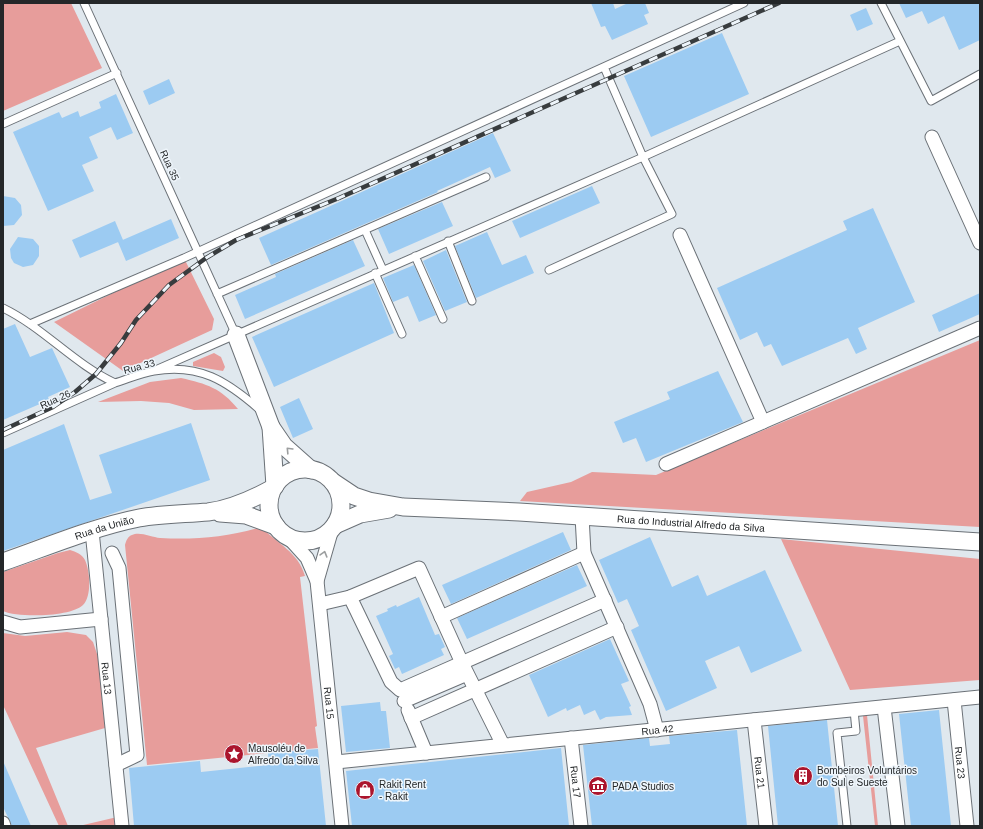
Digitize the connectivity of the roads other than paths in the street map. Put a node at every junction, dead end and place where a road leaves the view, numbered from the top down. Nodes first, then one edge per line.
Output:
1 (84, 3) edge
2 (744, 3) edge
3 (881, 3) edge
4 (900, 41) junction
5 (604, 67) junction
6 (117, 73) junction
7 (980, 74) edge
8 (3, 124) edge
9 (932, 137) dead end
10 (643, 157) junction
11 (486, 177) dead end
12 (365, 230) junction
13 (680, 235) dead end
14 (448, 241) junction
15 (980, 243) edge
16 (198, 251) junction
17 (415, 256) junction
18 (383, 270) junction
19 (549, 270) dead end
20 (375, 273) junction
21 (217, 294) junction
22 (472, 301) dead end
23 (3, 308) edge
24 (443, 319) dead end
25 (30, 324) junction
26 (980, 328) edge
27 (402, 334) dead end
28 (236, 335) junction
29 (153, 371) junction
30 (115, 383) junction
31 (268, 421) junction
32 (763, 422) junction
33 (3, 433) edge
34 (666, 464) dead end
35 (311, 470) junction
36 (333, 482) junction
37 (274, 487) junction
38 (403, 507) junction
39 (210, 511) junction
40 (582, 516) junction
41 (276, 526) junction
42 (333, 527) junction
43 (92, 531) junction
44 (288, 537) junction
45 (980, 542) edge
46 (112, 553) dead end
47 (584, 553) junction
48 (3, 562) edge
49 (317, 580) junction
50 (350, 598) junction
51 (605, 600) junction
52 (320, 604) junction
53 (441, 617) junction
54 (101, 619) junction
55 (3, 622) edge
56 (616, 627) junction
57 (464, 668) junction
58 (475, 690) junction
59 (402, 696) junction
60 (980, 697) edge
61 (954, 700) junction
62 (884, 707) junction
63 (854, 710) junction
64 (411, 718) junction
65 (754, 720) junction
66 (657, 730) junction
67 (571, 738) junction
68 (503, 745) junction
69 (426, 753) junction
70 (336, 762) junction
71 (116, 765) junction
72 (3, 823) edge
73 (4, 826) edge
74 (122, 826) edge
75 (342, 826) edge
76 (580, 826) edge
77 (766, 826) edge
78 (847, 826) edge
79 (898, 826) edge
80 (966, 826) edge

1 - 6 lane, Rua 35
2 - 5 lane
3 - 4 lane
4 - 7 lane
4 - 10 lane
5 - 10 lane
5 - 16 lane
6 - 8 lane
6 - 16 lane, Rua 35
9 - 15 street
10 - 14 lane
10 - 19 lane
11 - 12 lane
12 - 18 lane
12 - 21 lane
13 - 32 street
14 - 17 lane
14 - 22 lane
16 - 21 lane, Rua 35
16 - 25 lane
17 - 18 lane
17 - 24 lane
18 - 20 lane
20 - 27 lane
20 - 28 lane
21 - 28 lane, Rua 35
23 - 25 lane, Rua 33
25 - 30 lane, Rua 33
26 - 32 street
28 - 29 lane
28 - 31 street
29 - 30 lane, Rua 33
29 - 31 lane, Rua 33
30 - 33 lane, Rua 26
35 -> 31 street
31 - 37 street
32 - 34 street
35 - 36 street
35 - 37 street
36 - 38 street, Rua do Industrial Alfredo da Silva
36 - 42 street
37 - 39 street, Rua da União
37 - 41 street
38 - 40 street, Rua do Industrial Alfredo da Silva
38 - 42 street, Rua do Industrial Alfredo da Silva
39 - 41 street, Rua da União
39 - 43 street, Rua da União
40 - 45 street, Rua do Industrial Alfredo da Silva
40 - 47 street
41 - 44 street
42 - 44 street
49 -> 42 street, Rua 15
43 - 48 street, Rua da União
43 - 54 street, Rua 13
44 - 49 street, Rua 15
46 - 71 street
47 - 51 street
47 - 53 street
49 - 52 street, Rua 15
50 - 52 street
50 - 53 street
50 - 59 street
51 - 56 street
51 - 57 street
52 - 70 street, Rua 15
53 - 57 street
54 - 55 street
54 - 71 street, Rua 13
56 - 58 street
56 - 66 street
57 - 58 street
57 - 59 street
58 - 64 street
58 - 68 street
59 - 64 street
60 - 61 street, Rua 42
61 - 62 street, Rua 42
61 - 80 street, Rua 23
62 - 63 street, Rua 42
62 - 79 street
63 - 65 street, Rua 42
63 - 78 lane
64 - 69 street
65 - 66 street, Rua 42
65 - 77 street, Rua 21
66 - 67 street, Rua 42
67 - 68 street, Rua 42
67 - 76 street, Rua 17
68 - 69 street, Rua 42
69 - 70 street, Rua 42
70 - 75 street, Rua 15
71 - 74 street, Rua 13
72 - 73 street

